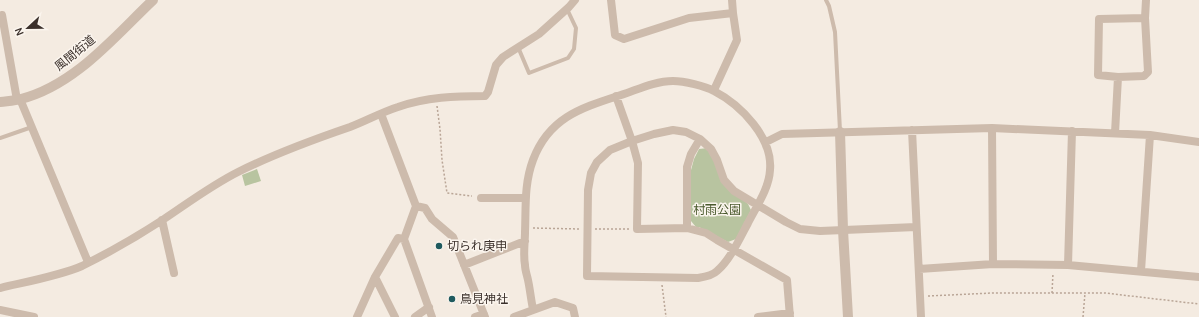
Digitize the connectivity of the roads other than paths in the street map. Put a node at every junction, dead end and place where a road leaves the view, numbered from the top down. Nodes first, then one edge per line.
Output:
1 (153, 0) edge
2 (574, 0) edge
3 (611, 0) edge
4 (732, 0) edge
5 (826, 0) edge
6 (1146, 0) edge
7 (567, 8) junction
8 (734, 13) junction
9 (2, 15) dead end
10 (1145, 18) junction
11 (518, 47) junction
12 (1118, 77) junction
13 (714, 90) junction
14 (616, 96) junction
15 (19, 99) junction
16 (0, 102) edge
17 (381, 114) junction
18 (33, 127) junction
19 (992, 128) junction
20 (912, 130) junction
21 (1072, 131) junction
22 (840, 132) junction
23 (1115, 133) junction
24 (1150, 135) junction
25 (0, 138) edge
26 (700, 139) junction
27 (632, 141) junction
28 (766, 142) junction
29 (1199, 142) edge
30 (481, 198) road end
31 (525, 198) junction
32 (758, 205) junction
33 (416, 206) junction
34 (162, 220) junction
35 (916, 227) junction
36 (687, 228) junction
37 (843, 230) junction
38 (404, 239) junction
39 (525, 241) junction
40 (733, 249) junction
41 (88, 262) junction
42 (464, 264) junction
43 (993, 264) junction
44 (1068, 265) junction
45 (919, 269) junction
46 (1141, 271) junction
47 (174, 274) dead end
48 (375, 277) junction
49 (1199, 277) edge
50 (0, 288) edge
51 (429, 307) junction
52 (533, 309) junction
53 (0, 310) edge
54 (790, 315) edge
55 (484, 316) edge
56 (34, 317) edge
57 (357, 317) edge
58 (395, 317) edge
59 (415, 317) edge
60 (432, 317) edge
61 (475, 317) edge
62 (514, 317) edge
63 (576, 317) edge
64 (758, 317) edge
65 (848, 317) edge
66 (921, 317) edge

1 - 15 street, 風間街道
2 - 7 street
3 - 8 street
4 - 8 street
5 - 22 lane
6 - 10 street
7 - 11 street
7 - 11 lane
8 - 13 street
9 - 15 street
10 - 12 street
10 - 12 street
11 - 17 street
12 - 23 street
13 - 14 street
13 - 28 street
14 - 27 street
14 - 31 street
15 - 16 street, 風間街道
15 - 18 street
17 - 33 street
17 - 34 street
18 - 25 lane
18 - 41 street
19 - 20 street
19 - 21 street
19 - 43 street
20 - 22 street
20 - 35 street
21 - 23 street
21 - 44 street
22 - 28 street
22 - 37 street
23 - 24 street
24 - 29 street
24 - 46 street
26 - 27 street
26 - 32 street
26 - 36 street
27 - 36 street
27 - 40 street
28 - 32 street
30 - 31 street
31 - 39 street
32 - 37 street
32 - 40 street
33 - 38 street
33 - 42 street
34 - 41 street
34 - 47 street
35 - 37 street
35 - 45 street
36 - 40 street
37 - 65 street
38 - 48 street
38 - 51 street
39 - 42 street
39 - 52 street
40 - 54 street
41 - 50 street
42 - 55 street
43 - 44 street
43 - 45 street
44 - 46 street
45 - 66 street
46 - 49 street
48 - 57 street
48 - 58 street
51 - 59 street
51 - 60 street
52 - 62 street
52 - 63 street
53 - 56 street
54 - 64 street
55 - 61 street

